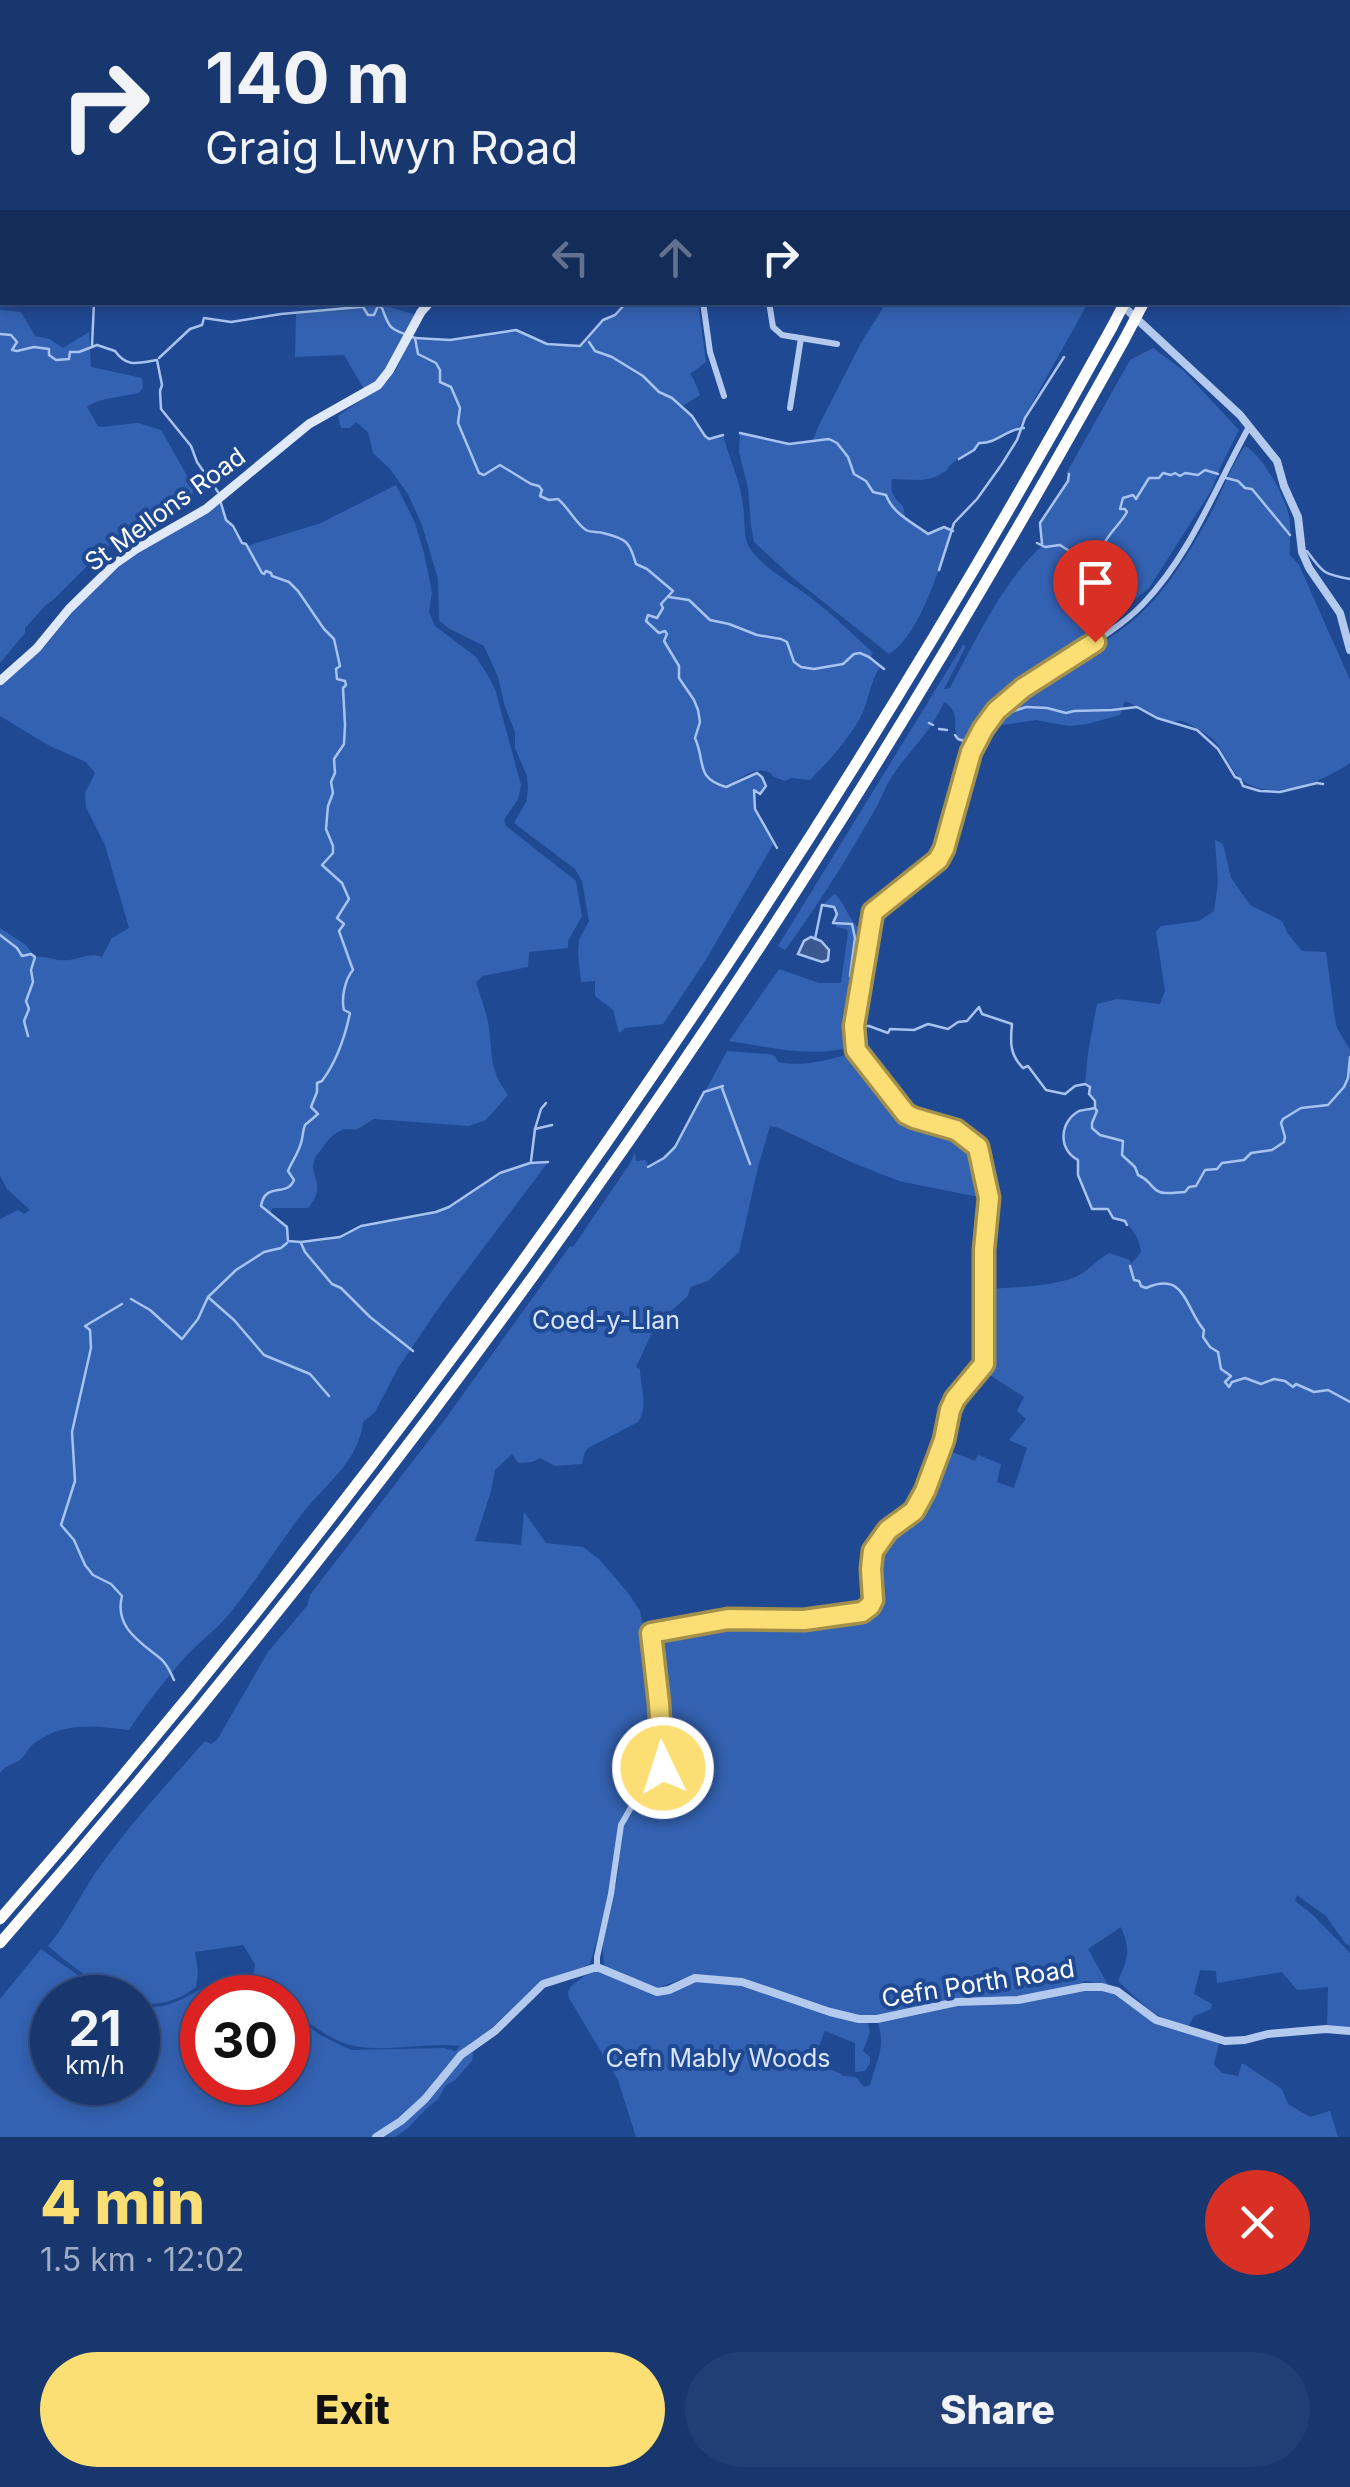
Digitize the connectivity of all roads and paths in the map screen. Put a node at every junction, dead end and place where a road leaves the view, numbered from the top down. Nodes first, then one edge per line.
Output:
1 (427, 305) edge
2 (702, 305) edge
3 (769, 305) edge
4 (1121, 305) edge
5 (1125, 305) edge
6 (1142, 305) edge
7 (801, 338) junction
8 (838, 344) dead end
9 (724, 396) dead end
10 (790, 408) dead end
11 (1249, 427) junction
12 (1350, 650) edge
13 (0, 681) edge
14 (0, 1917) edge
15 (0, 1946) edge
16 (597, 1967) junction
17 (1350, 2031) edge
18 (376, 2137) edge

1 - 13 main road, St Mellons Road
2 - 9 street
3 - 7 street
4 - 14 highway, bridge
5 - 11 street
6 - 15 highway, bridge
7 - 8 street
7 - 10 street
11 - 12 street
11 - 16 street
16 - 17 street, Cefn Porth Road
16 - 18 street

